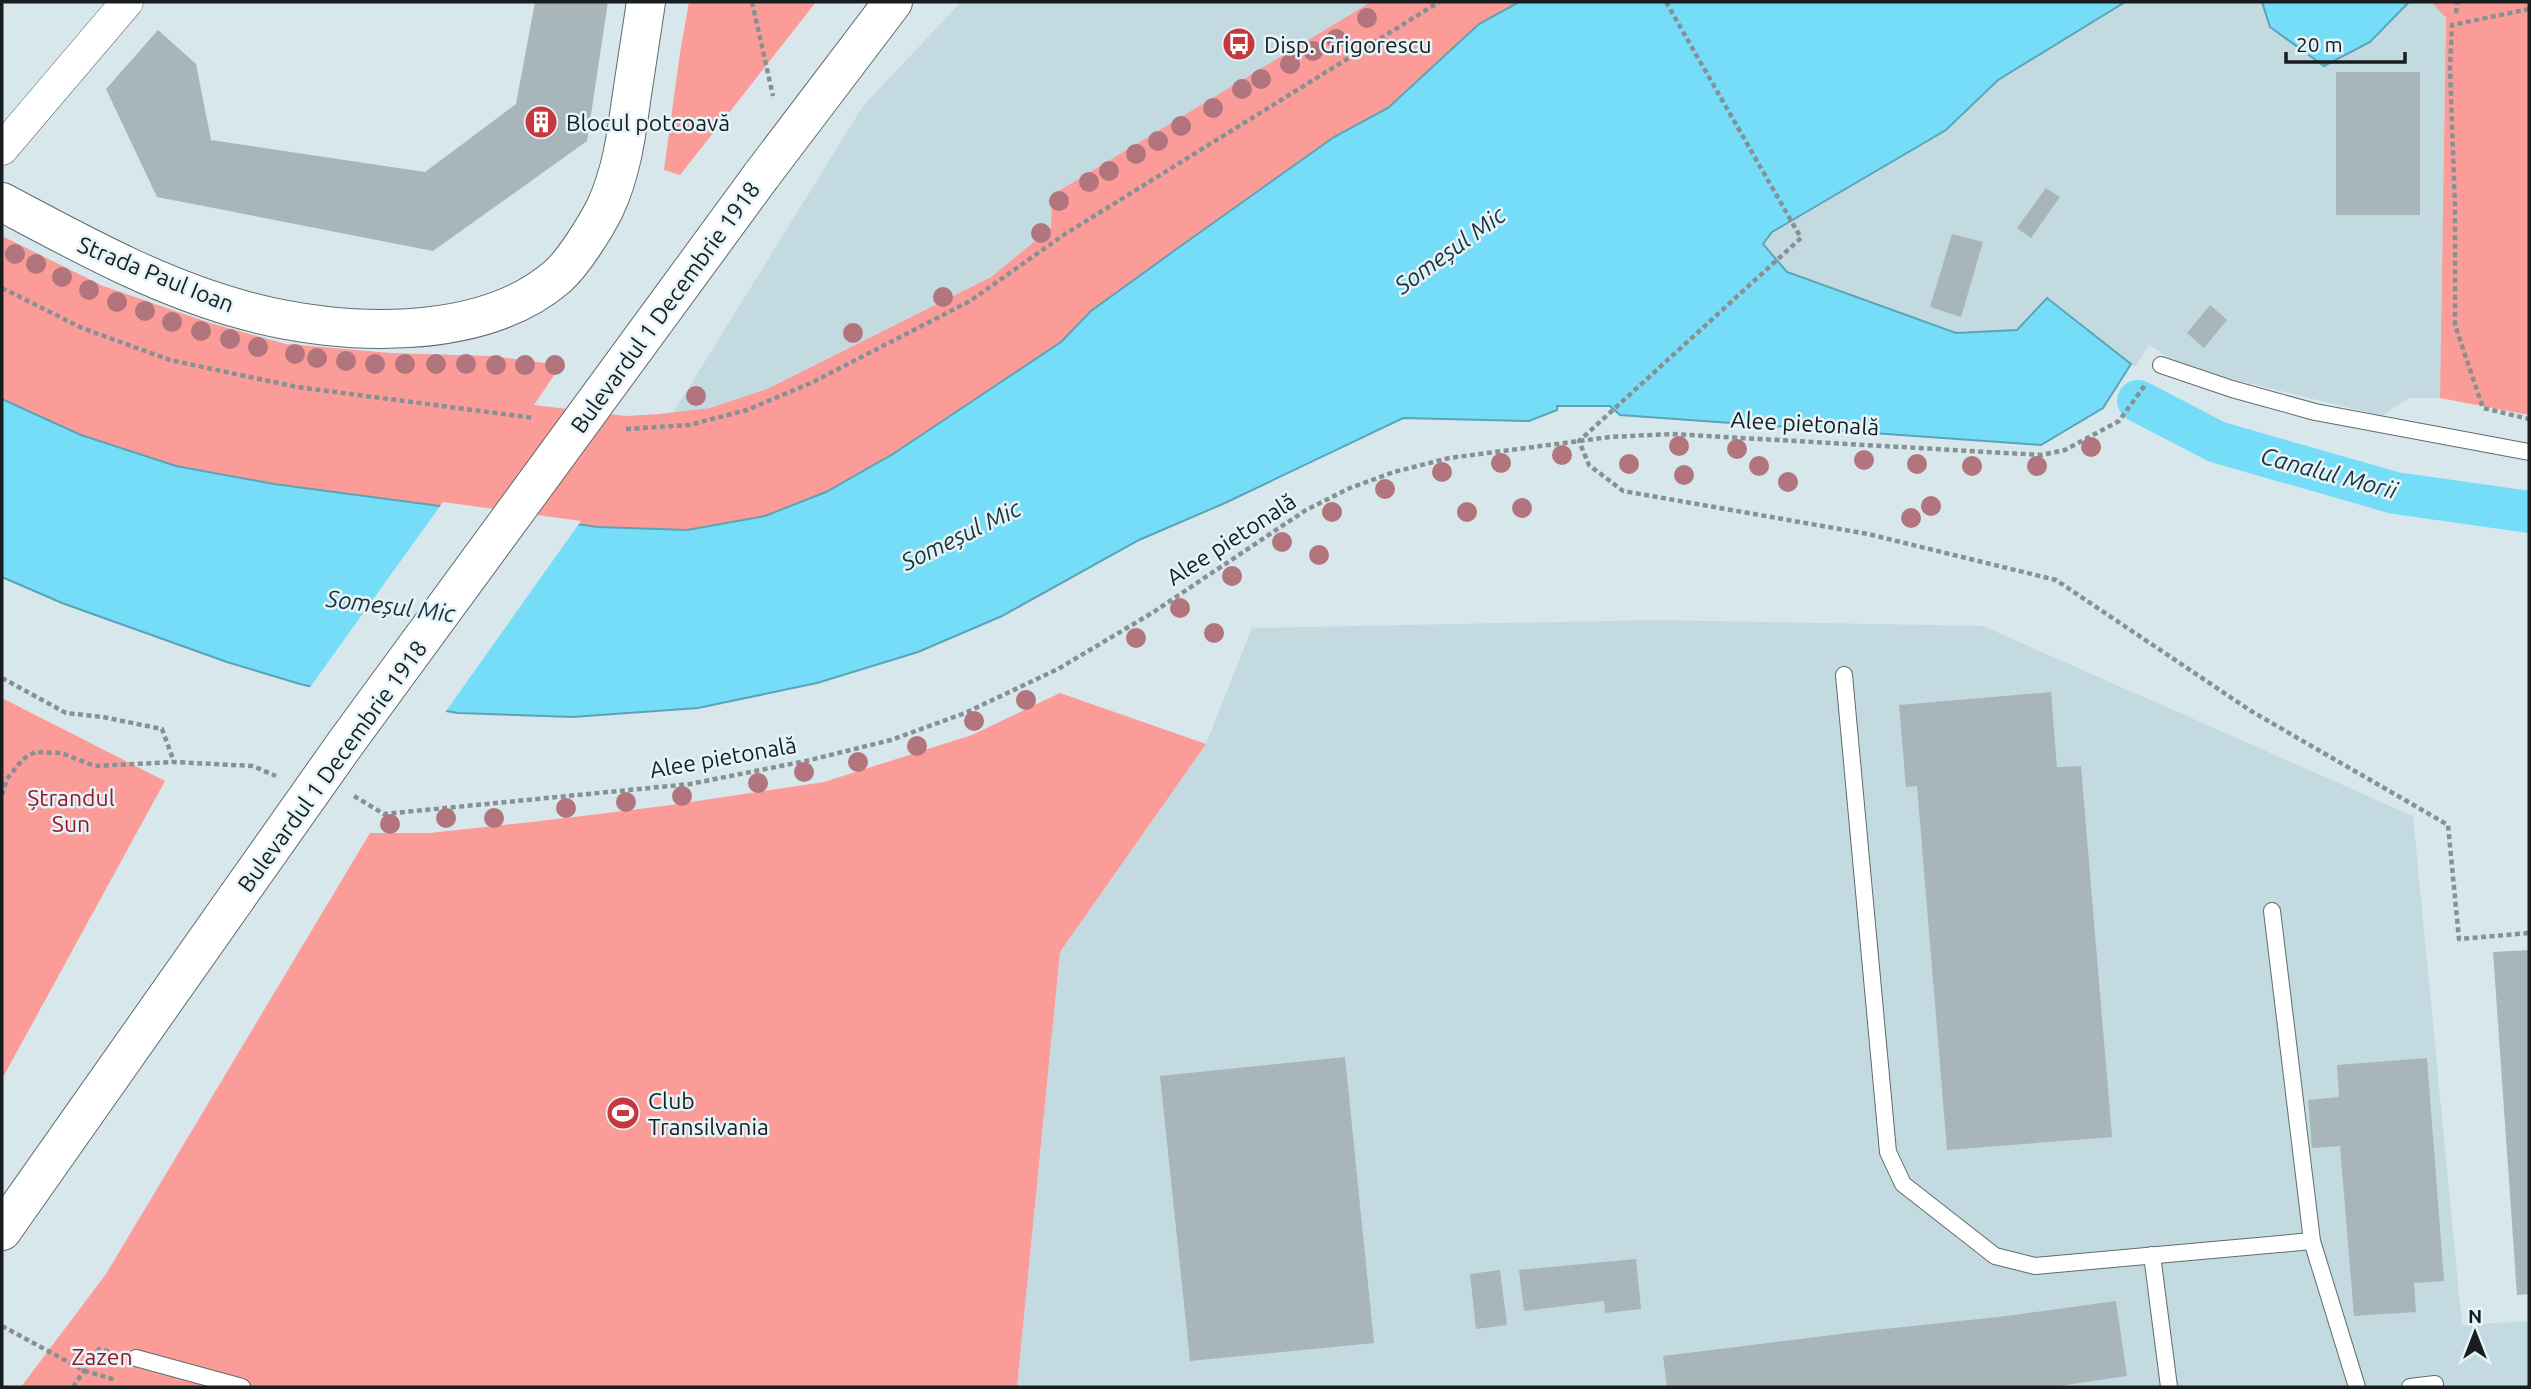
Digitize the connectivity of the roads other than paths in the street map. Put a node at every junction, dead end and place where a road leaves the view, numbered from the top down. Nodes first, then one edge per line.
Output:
1 (127, 2) edge
2 (646, 2) edge
3 (893, 2) edge
4 (2, 149) edge
5 (2, 202) edge
6 (2156, 371) road end
7 (2529, 452) edge
8 (1844, 675) dead end
9 (2272, 911) dead end
10 (2, 1231) edge
11 (2312, 1241) junction
12 (2151, 1255) junction
13 (136, 1358) dead end
14 (2435, 1384) dead end
15 (242, 1387) edge
16 (2169, 1387) edge
17 (2357, 1387) edge
18 (2410, 1387) edge

1 - 4 street
2 - 5 main road, Strada Paul Ioan
3 - 10 main road, Bulevardul 1 Decembrie 1918, bridge
6 - 7 lane
8 - 12 lane
9 - 11 lane
11 - 12 lane
11 - 17 lane
12 - 16 lane
13 - 15 lane
14 - 18 lane

